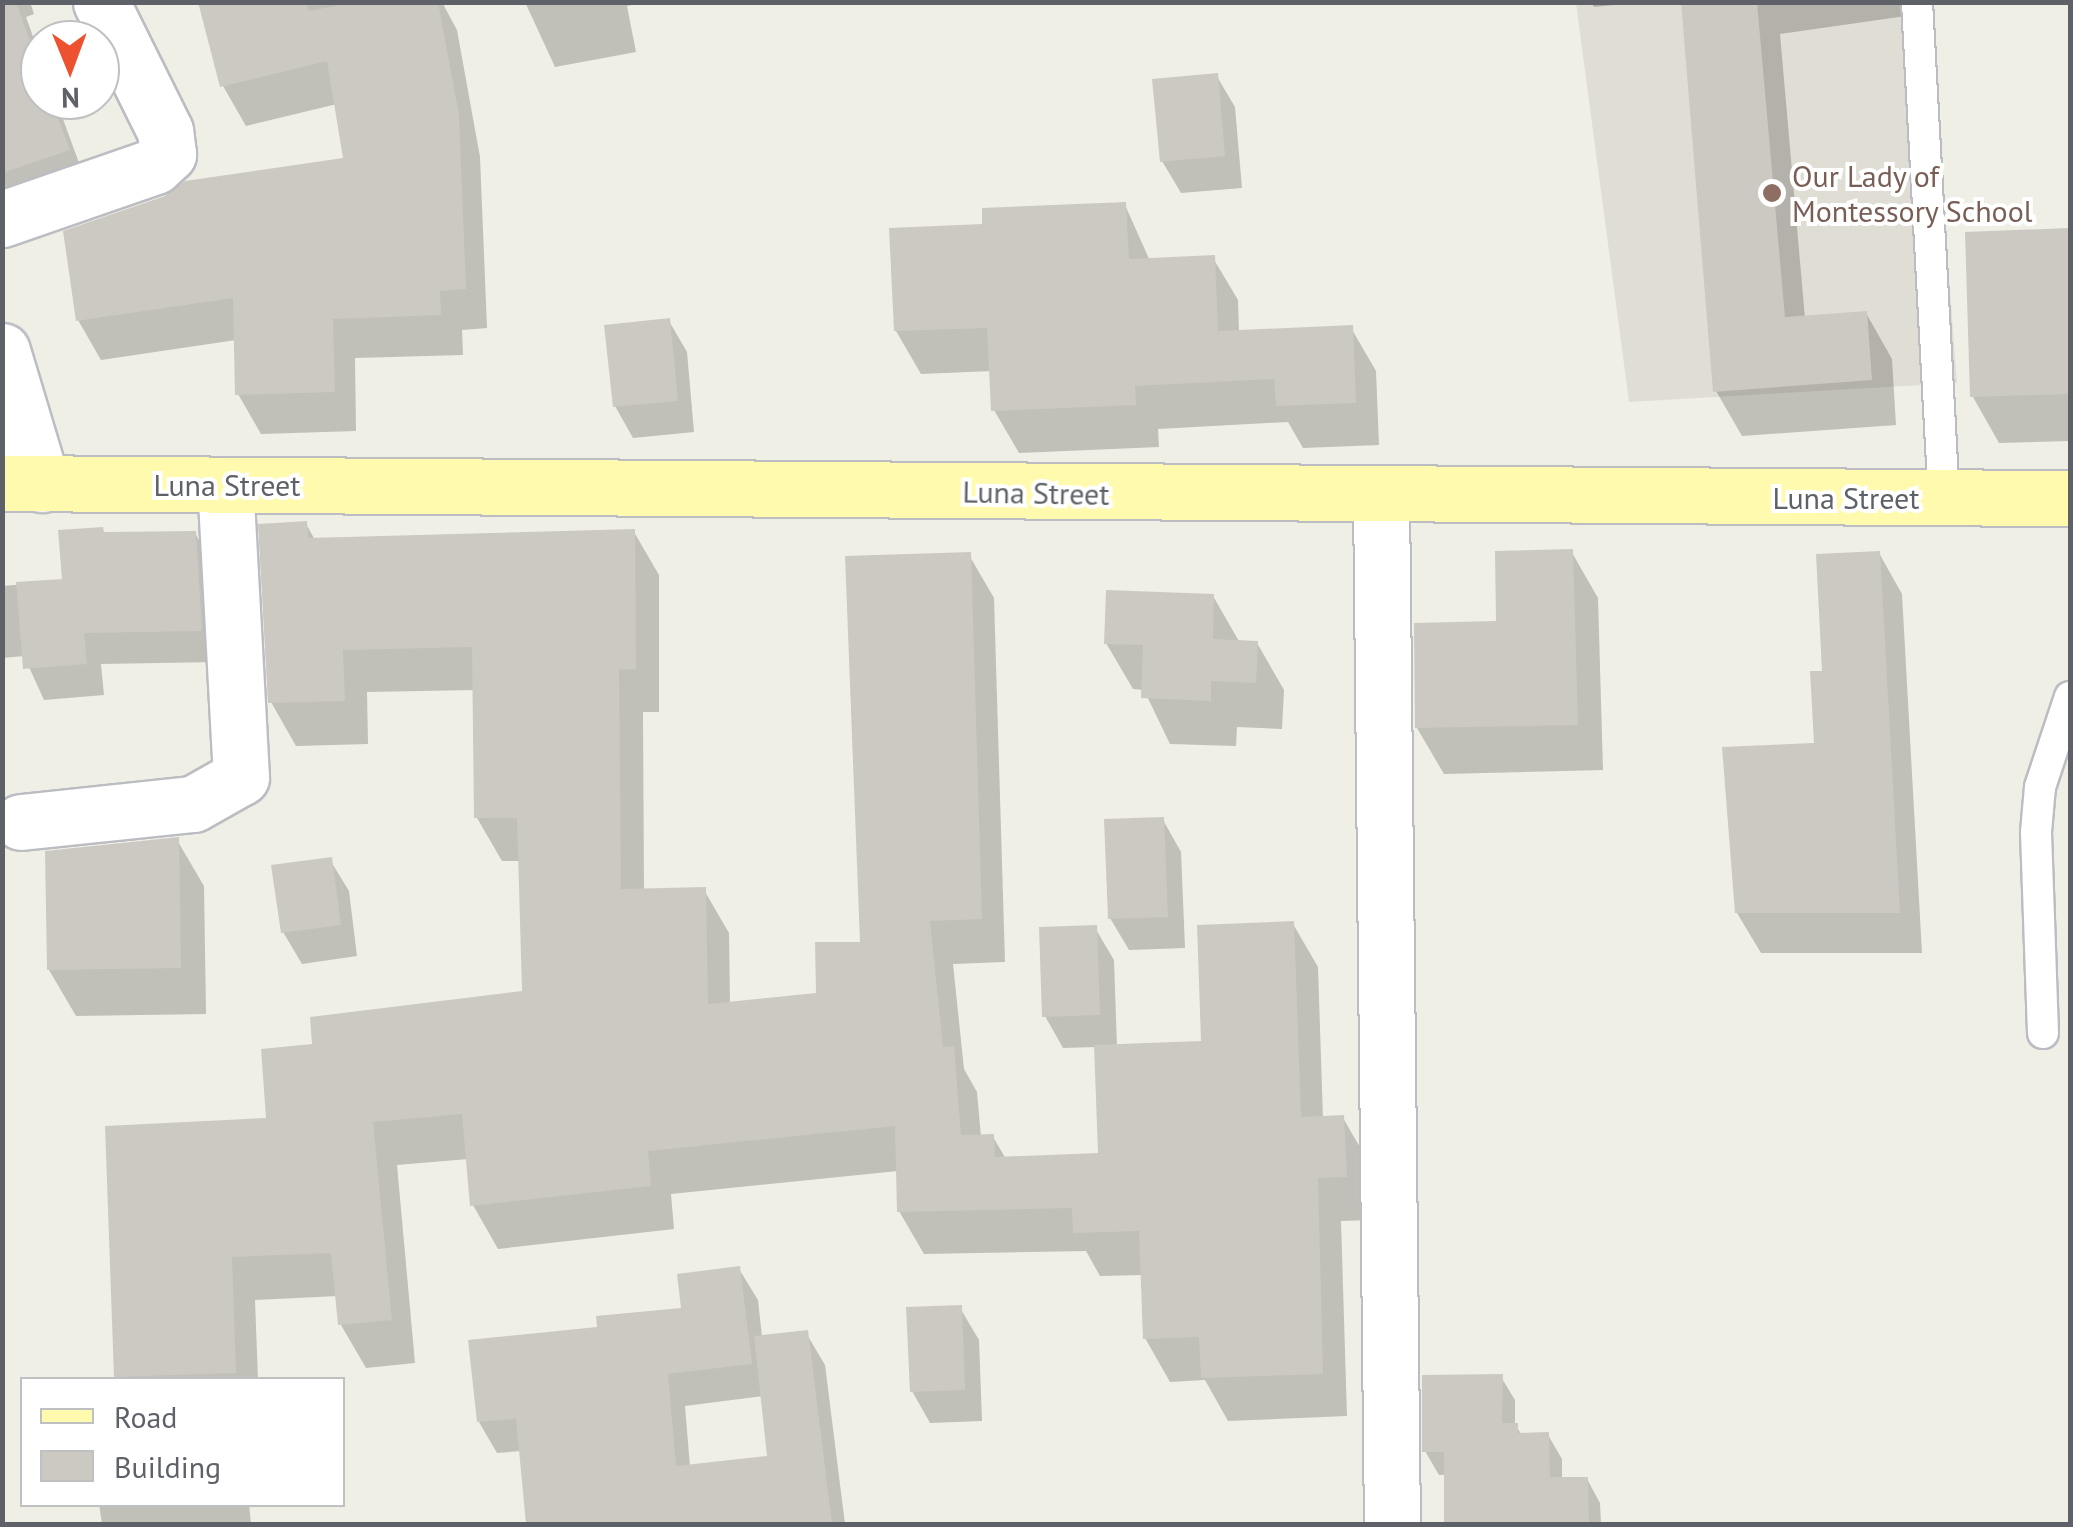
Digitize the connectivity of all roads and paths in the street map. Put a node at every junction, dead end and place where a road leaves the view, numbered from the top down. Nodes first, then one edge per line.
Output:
1 (101, 2) edge
2 (1917, 2) edge
3 (2, 219) edge
4 (2, 352) edge
5 (22, 483) edge
6 (226, 485) junction
7 (1381, 496) junction
8 (1944, 498) junction
9 (2070, 498) edge
10 (2070, 697) edge
11 (21, 822) dead end
12 (2043, 1033) dead end
13 (1392, 1524) edge

1 - 3 street
2 - 8 lane
4 - 5 street
5 - 6 main road, Luna Street
6 - 7 main road, Luna Street
6 - 11 street
7 - 8 main road, Luna Street
7 - 13 street
8 - 9 main road, Luna Street
10 - 12 lane

